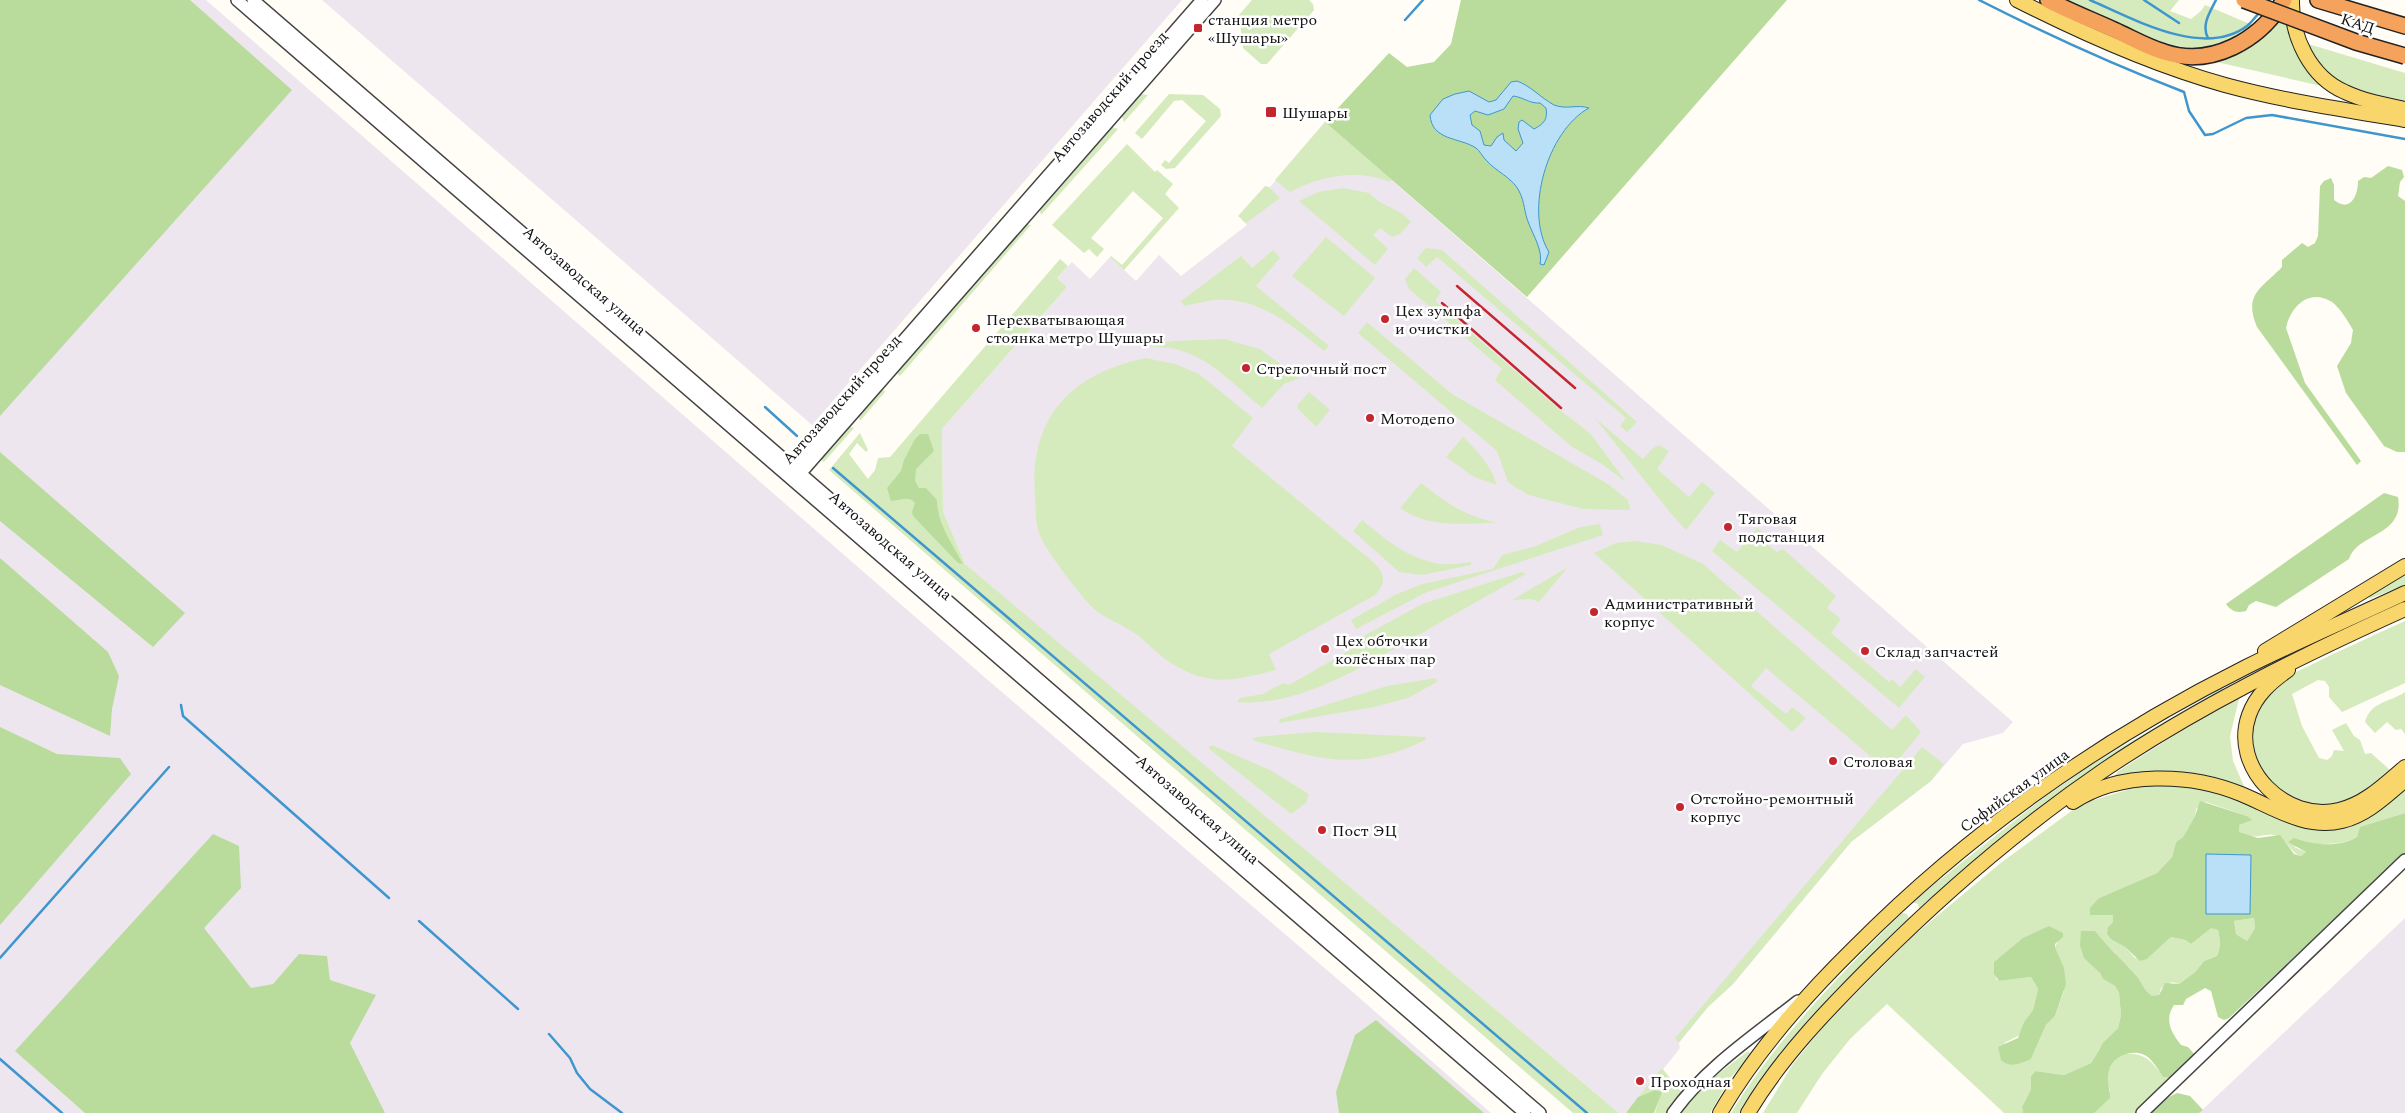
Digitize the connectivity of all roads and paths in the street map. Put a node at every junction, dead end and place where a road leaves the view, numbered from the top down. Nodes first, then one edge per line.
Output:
1 (237, 0) edge
2 (253, 0) edge
3 (1202, 0) edge
4 (1215, 0) edge
5 (2017, 0) edge
6 (2048, 0) edge
7 (2244, 0) edge
8 (2284, 0) edge
9 (2292, 0) edge
10 (2318, 0) edge
11 (2405, 26) edge
12 (2405, 56) edge
13 (2405, 109) edge
14 (2405, 120) edge
15 (794, 474) junction
16 (2405, 566) edge
17 (2405, 593) edge
18 (2405, 609) edge
19 (2317, 648) junction
20 (2246, 667) junction
21 (2405, 767) edge
22 (2405, 780) edge
23 (2030, 824) junction
24 (2405, 860) edge
25 (1898, 903) junction
26 (1915, 922) junction
27 (1815, 987) junction
28 (1526, 1113) edge
29 (1540, 1113) edge
30 (1673, 1113) edge
31 (1720, 1113) edge
32 (1748, 1113) edge
33 (2142, 1113) edge

1 - 15 street, Автозаводская улица
2 - 15 street, Автозаводская улица
3 - 15 street, Автозаводский проезд
4 - 15 street, Автозаводский проезд
5 - 14 main road
6 - 8 highway
7 - 12 highway, КАД, bridge
9 - 13 main road
10 - 11 highway, КАД
15 - 28 street, Автозаводская улица
15 - 29 street, Автозаводская улица
16 - 20 main road
17 - 20 main road, Софийская улица
18 - 19 main road
19 - 21 main road
19 - 23 main road
20 - 25 main road, Софийская улица
22 - 23 main road
23 - 26 main road
24 - 33 street
25 - 26 main road
25 - 27 main road, Софийская улица
26 - 32 main road
27 - 30 street
27 - 31 main road, Софийская улица

